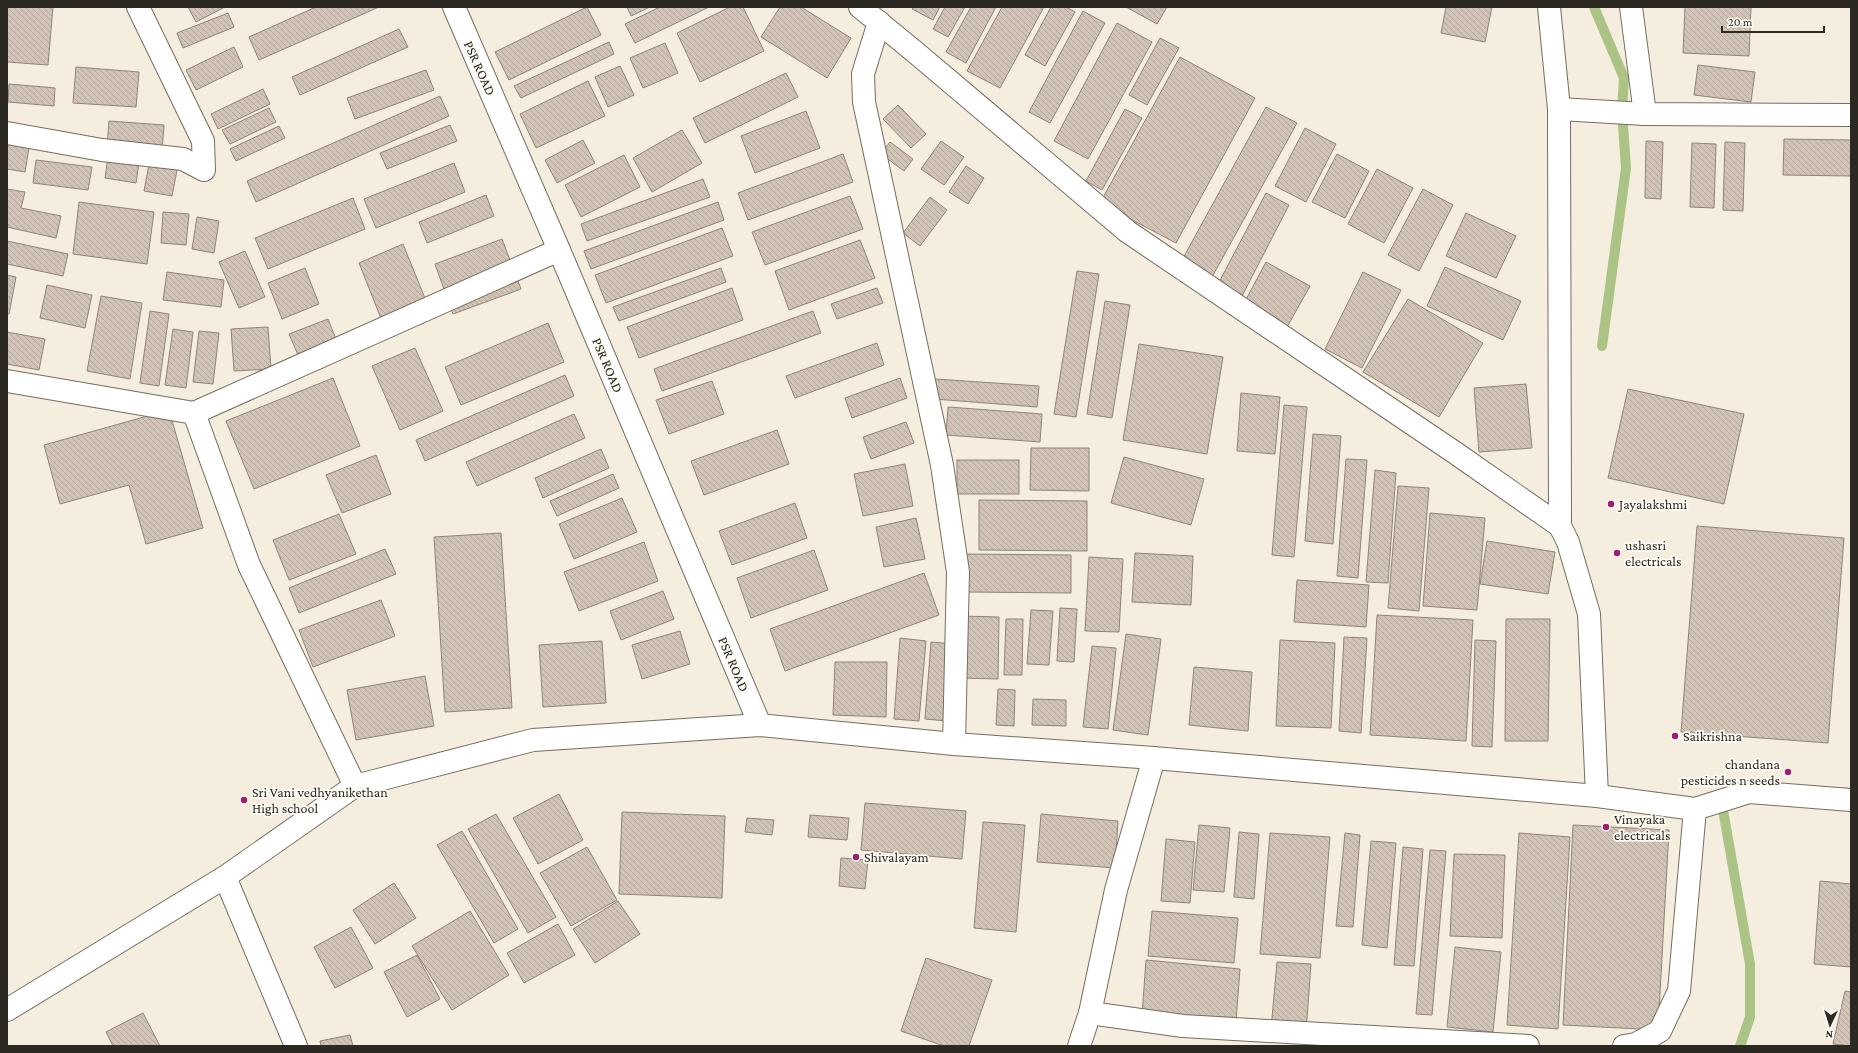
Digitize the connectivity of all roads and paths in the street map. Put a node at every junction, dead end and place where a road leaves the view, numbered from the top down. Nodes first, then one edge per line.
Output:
1 (138, 7) edge
2 (454, 7) edge
3 (860, 7) edge
4 (1549, 7) edge
5 (1631, 7) edge
6 (879, 22) junction
7 (1559, 109) junction
8 (1645, 114) junction
9 (1851, 115) edge
10 (7, 133) edge
11 (559, 250) junction
12 (7, 381) edge
13 (194, 413) junction
14 (1560, 526) junction
15 (760, 725) junction
16 (954, 744) junction
17 (1154, 758) junction
18 (355, 786) junction
19 (1597, 796) junction
20 (1851, 800) edge
21 (1695, 809) junction
22 (225, 877) junction
23 (7, 1010) edge
24 (1090, 1013) junction
25 (296, 1046) edge
26 (1079, 1046) edge
27 (1528, 1046) edge
28 (1624, 1046) edge

1 - 10 street
2 - 11 street, PSR ROAD
3 - 6 street
4 - 7 street
5 - 8 street
6 - 14 street
6 - 16 street
7 - 8 street
7 - 14 street
8 - 9 street
11 - 13 street
11 - 15 street, PSR ROAD
12 - 13 street
13 - 18 street
14 - 19 street
15 - 16 street
15 - 18 street
16 - 17 street
17 - 19 street
17 - 24 street
18 - 22 street
19 - 21 street
20 - 21 street
21 - 28 street
22 - 23 street
22 - 25 street
24 - 26 street
24 - 27 street

